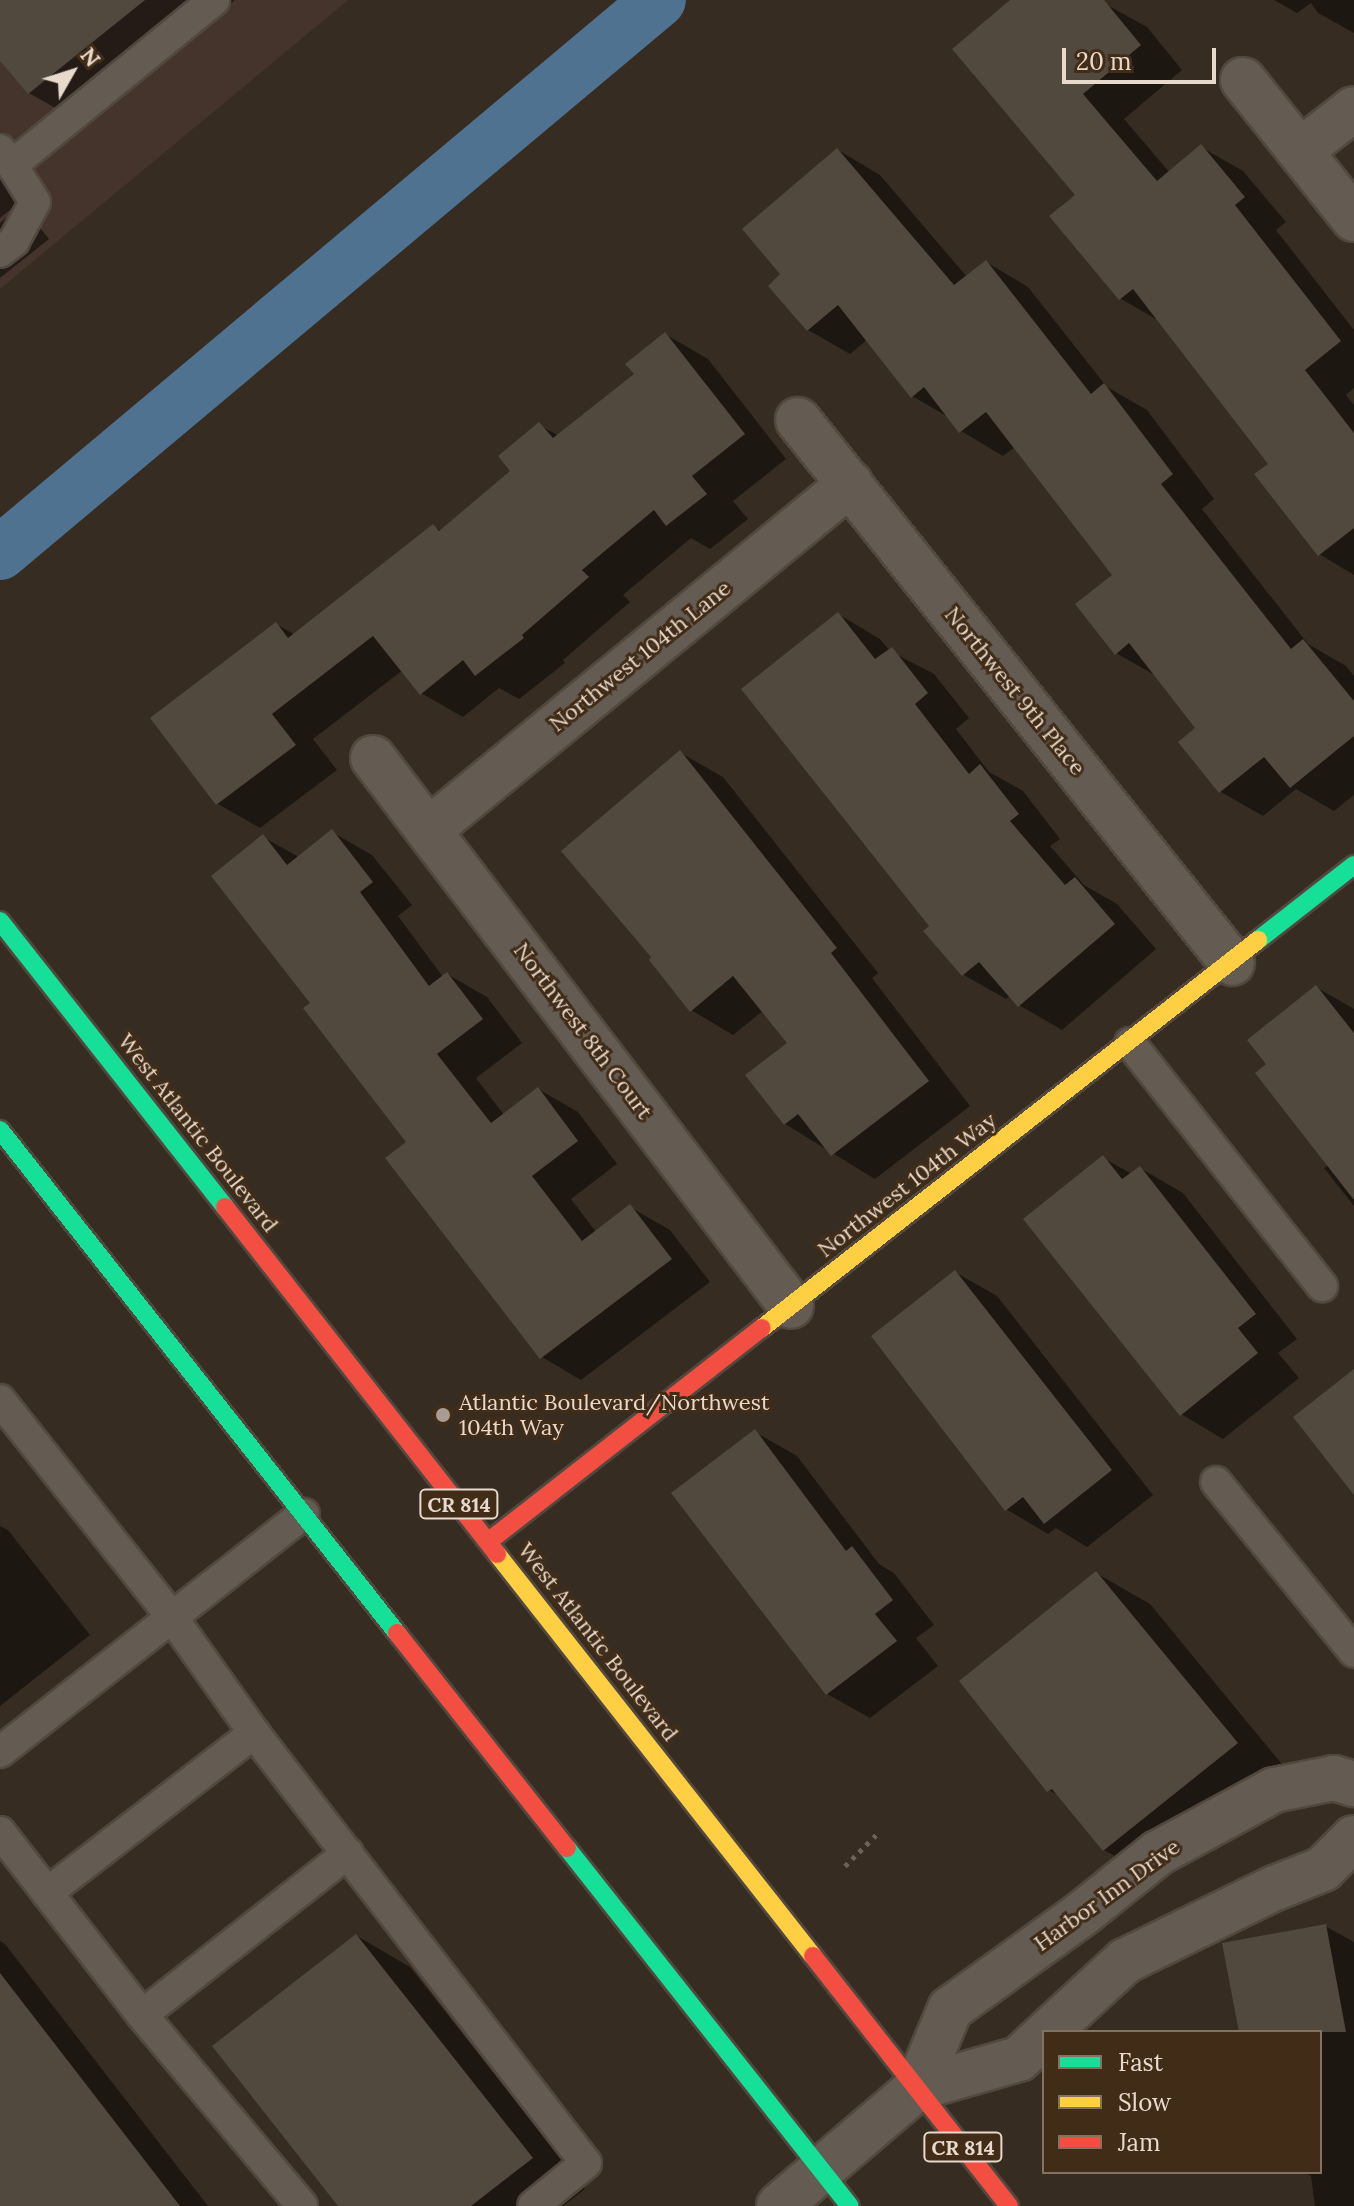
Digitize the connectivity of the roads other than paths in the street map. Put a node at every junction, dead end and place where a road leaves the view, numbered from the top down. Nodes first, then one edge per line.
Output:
1 (214, 0) edge
2 (1243, 80) dead end
3 (1354, 109) edge
4 (1300, 151) junction
5 (6, 158) edge
6 (1354, 219) edge
7 (0, 252) edge
8 (798, 420) dead end
9 (850, 484) junction
10 (373, 758) dead end
11 (430, 829) junction
12 (1354, 865) edge
13 (0, 921) edge
14 (1232, 963) junction
15 (1130, 1043) junction
16 (0, 1130) edge
17 (1322, 1286) dead end
18 (791, 1306) junction
19 (0, 1400) edge
20 (1216, 1482) dead end
21 (304, 1514) junction
22 (489, 1541) junction
23 (171, 1616) junction
24 (1354, 1652) edge
25 (254, 1733) junction
26 (0, 1752) edge
27 (1354, 1784) edge
28 (0, 1832) edge
29 (1354, 1838) edge
30 (348, 1853) junction
31 (47, 1893) junction
32 (1083, 1913) junction
33 (1125, 1961) junction
34 (142, 2015) junction
35 (1050, 2030) edge
36 (1042, 2038) edge
37 (917, 2088) junction
38 (821, 2169) junction
39 (302, 2206) edge
40 (533, 2206) edge
41 (779, 2206) edge
42 (850, 2206) edge
43 (1009, 2206) edge

1 - 5 lane
2 - 4 street
3 - 4 street
4 - 6 street
5 - 7 lane
8 - 9 street, Northwest 9th Place
9 - 11 street, Northwest 104th Lane
9 - 14 street, Northwest 9th Place
10 - 11 street, Northwest 8th Court
11 - 18 street, Northwest 8th Court
12 - 14 main road, Northwest 104th Way
13 - 22 main road, West Atlantic Boulevard / CR 814
14 - 15 main road, Northwest 104th Way
15 - 17 lane
15 - 18 main road, Northwest 104th Way
16 - 21 main road
18 - 22 main road, Northwest 104th Way
19 - 23 lane
20 - 24 lane
21 - 23 lane
21 - 38 main road
22 - 37 main road, West Atlantic Boulevard / CR 814
23 - 25 lane
23 - 26 lane
25 - 30 lane
25 - 31 lane
27 - 32 street, Harbor Inn Drive
28 - 31 lane
29 - 33 street, Harbor Inn Drive
30 - 34 lane
30 - 40 lane
31 - 34 lane
32 - 33 street
32 - 37 street, Harbor Inn Drive
33 - 35 street, Harbor Inn Drive
34 - 39 lane
36 - 37 street, Harbor Inn Drive
37 - 38 street, Harbor Inn Drive
37 - 43 main road, West Atlantic Boulevard / CR 814
38 - 41 street, Harbor Inn Drive
38 - 42 main road

